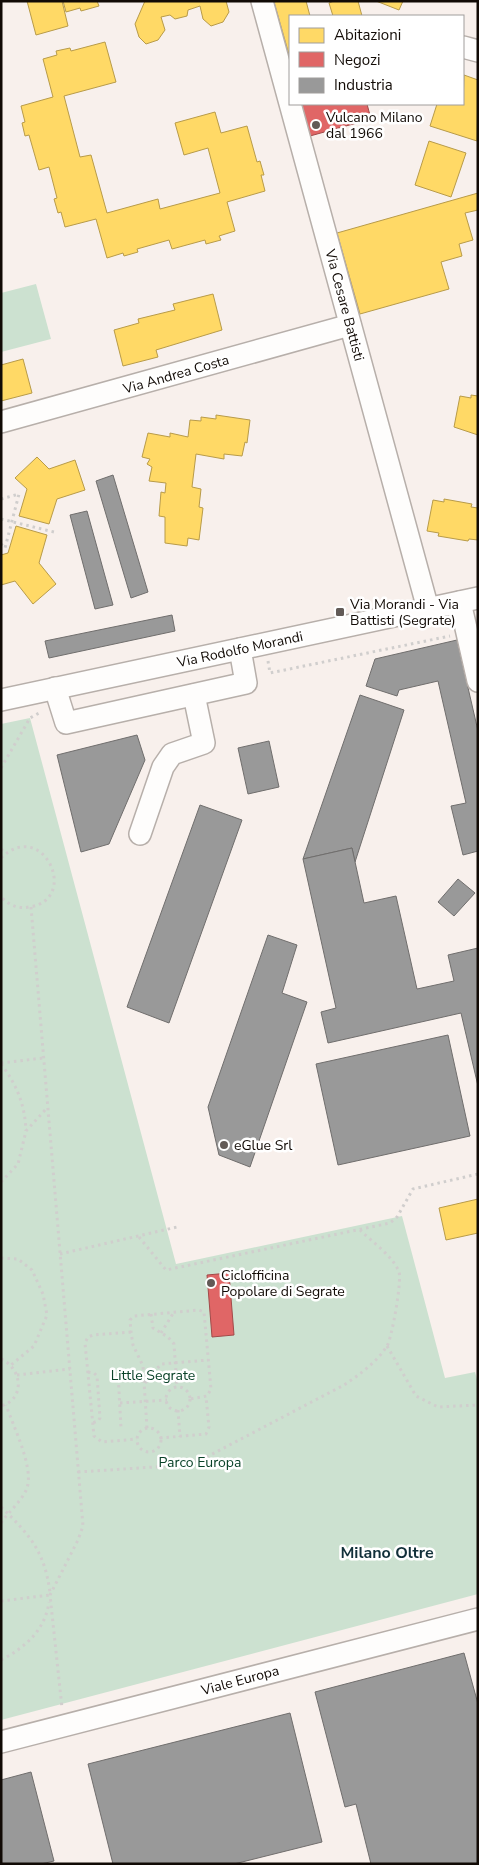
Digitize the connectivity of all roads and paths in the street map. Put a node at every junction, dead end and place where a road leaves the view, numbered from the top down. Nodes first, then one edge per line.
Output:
1 (262, 1) edge
2 (464, 47) edge
3 (478, 51) edge
4 (287, 84) edge
5 (292, 105) edge
6 (350, 325) junction
7 (1, 422) edge
8 (1, 499) edge
9 (1, 519) edge
10 (12, 521) junction
11 (54, 532) dead end
12 (1, 544) edge
13 (469, 600) edge
14 (428, 608) junction
15 (467, 632) junction
16 (240, 649) junction
17 (267, 658) dead end
18 (478, 681) edge
19 (57, 695) junction
20 (194, 695) junction
21 (1, 700) edge
22 (1, 768) edge
23 (140, 834) dead end
24 (1, 849) edge
25 (6, 853) junction
26 (1, 858) edge
27 (1, 897) edge
28 (31, 907) junction
29 (43, 1058) junction
30 (1, 1063) edge
31 (48, 1108) junction
32 (26, 1132) junction
33 (478, 1174) edge
34 (1, 1182) edge
35 (177, 1227) dead end
36 (360, 1230) junction
37 (139, 1236) junction
38 (60, 1254) junction
39 (1, 1258) edge
40 (174, 1312) junction
41 (150, 1314) junction
42 (131, 1332) junction
43 (161, 1333) junction
44 (387, 1346) junction
45 (1, 1359) edge
46 (208, 1360) junction
47 (175, 1363) junction
48 (11, 1364) junction
49 (70, 1369) junction
50 (88, 1372) junction
51 (118, 1372) dead end
52 (18, 1375) junction
53 (144, 1384) junction
54 (177, 1387) junction
55 (206, 1397) junction
56 (190, 1398) junction
57 (167, 1400) junction
58 (145, 1401) junction
59 (120, 1403) junction
60 (478, 1405) edge
61 (3, 1406) edge
62 (178, 1410) junction
63 (92, 1423) junction
64 (121, 1428) dead end
65 (147, 1428) junction
66 (180, 1437) junction
67 (160, 1438) junction
68 (137, 1439) junction
69 (78, 1472) junction
70 (1, 1507) edge
71 (8, 1513) junction
72 (1, 1523) edge
73 (50, 1595) junction
74 (1, 1601) edge
75 (478, 1619) edge
76 (1, 1660) edge
77 (63, 1726) junction
78 (1, 1742) edge

1 - 4 street, Via Cesare Battisti
2 - 3 street
5 - 6 street, Via Cesare Battisti
6 - 7 street, Via Andrea Costa
6 - 14 street, Via Cesare Battisti
8 - 10 path
9 - 10 path
10 - 11 path
10 - 12 path
13 - 14 street, Via Rodolfo Morandi
13 - 15 street
14 - 16 street, Via Rodolfo Morandi
15 - 17 path
15 - 18 street
16 - 19 street, Via Rodolfo Morandi
16 - 20 street
19 - 20 street
19 - 21 street, Via Rodolfo Morandi
19 - 22 path
20 - 23 street
24 - 25 path
25 - 26 path
25 - 28 path
27 - 28 path
28 - 29 path
29 - 30 path
29 - 31 path
30 - 32 path
31 - 32 path
31 - 38 path
32 - 34 path
33 - 36 path
35 - 37 path
36 - 37 path
36 - 44 path
37 - 38 path
38 - 49 path
39 - 48 path
40 - 41 path
40 - 43 path
40 - 46 path
41 - 42 path
41 - 43 path
42 - 50 path
42 - 53 path
43 - 47 path
44 - 60 path
44 - 69 path
45 - 48 path
46 - 47 path
46 - 55 path
47 - 53 path
47 - 54 path
48 - 52 path
49 - 52 path
49 - 69 path
50 - 63 path
50 - 63 path
51 - 59 path
52 - 61 path
53 - 58 path
54 - 56 path
54 - 57 path
55 - 56 path
55 - 66 path
56 - 62 path
57 - 58 path
57 - 62 path
58 - 59 path
58 - 65 path
59 - 64 path
61 - 71 path
62 - 66 path
63 - 68 path
65 - 67 path
65 - 68 path
66 - 67 path
67 - 68 path
69 - 73 path
70 - 71 path
71 - 72 path
71 - 73 path
73 - 74 path
73 - 76 path
73 - 77 path
75 - 77 street, Viale Europa
77 - 78 street, Viale Europa

